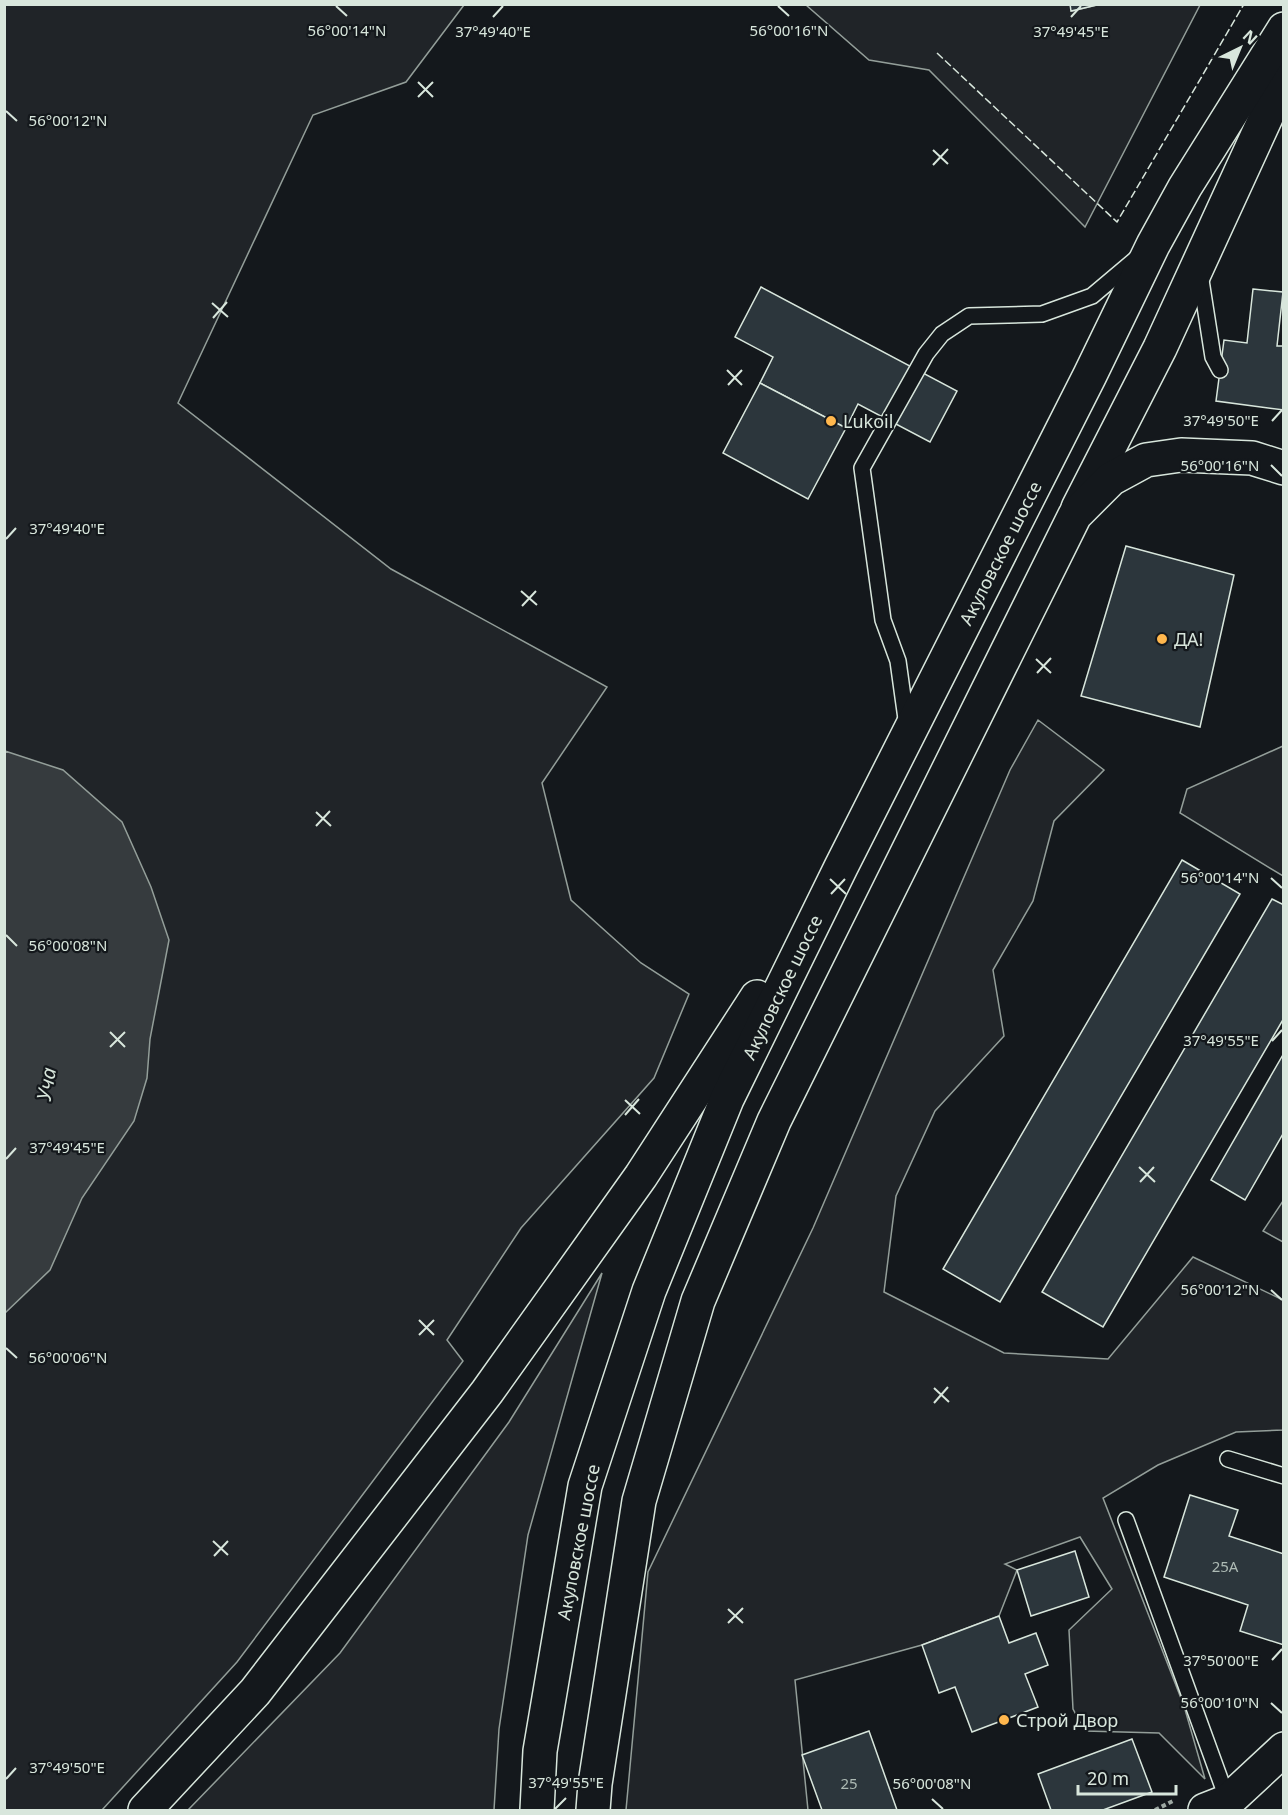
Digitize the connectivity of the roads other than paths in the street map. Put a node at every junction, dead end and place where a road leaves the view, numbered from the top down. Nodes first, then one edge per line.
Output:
1 (1284, 29) edge
2 (1284, 78) edge
3 (1153, 245) junction
4 (1199, 264) junction
5 (1220, 370) dead end
6 (1284, 468) edge
7 (1075, 515) junction
8 (908, 736) junction
9 (841, 867) junction
10 (1228, 1459) dead end
11 (1284, 1476) edge
12 (1126, 1520) dead end
13 (1284, 1749) edge
14 (1284, 1770) edge
15 (1216, 1806) edge
16 (145, 1810) edge
17 (537, 1810) edge
18 (593, 1810) edge

1 - 3 street, Акуловское шоссе
2 - 4 street
3 - 8 street, Акуловское шоссе
3 - 8 lane
4 - 5 lane
4 - 7 street
6 - 7 street
7 - 18 street
8 - 9 street, Акуловское шоссе
9 - 16 street
9 - 17 street, Акуловское шоссе
10 - 11 lane
12 - 15 lane
13 - 15 street
14 - 15 street

